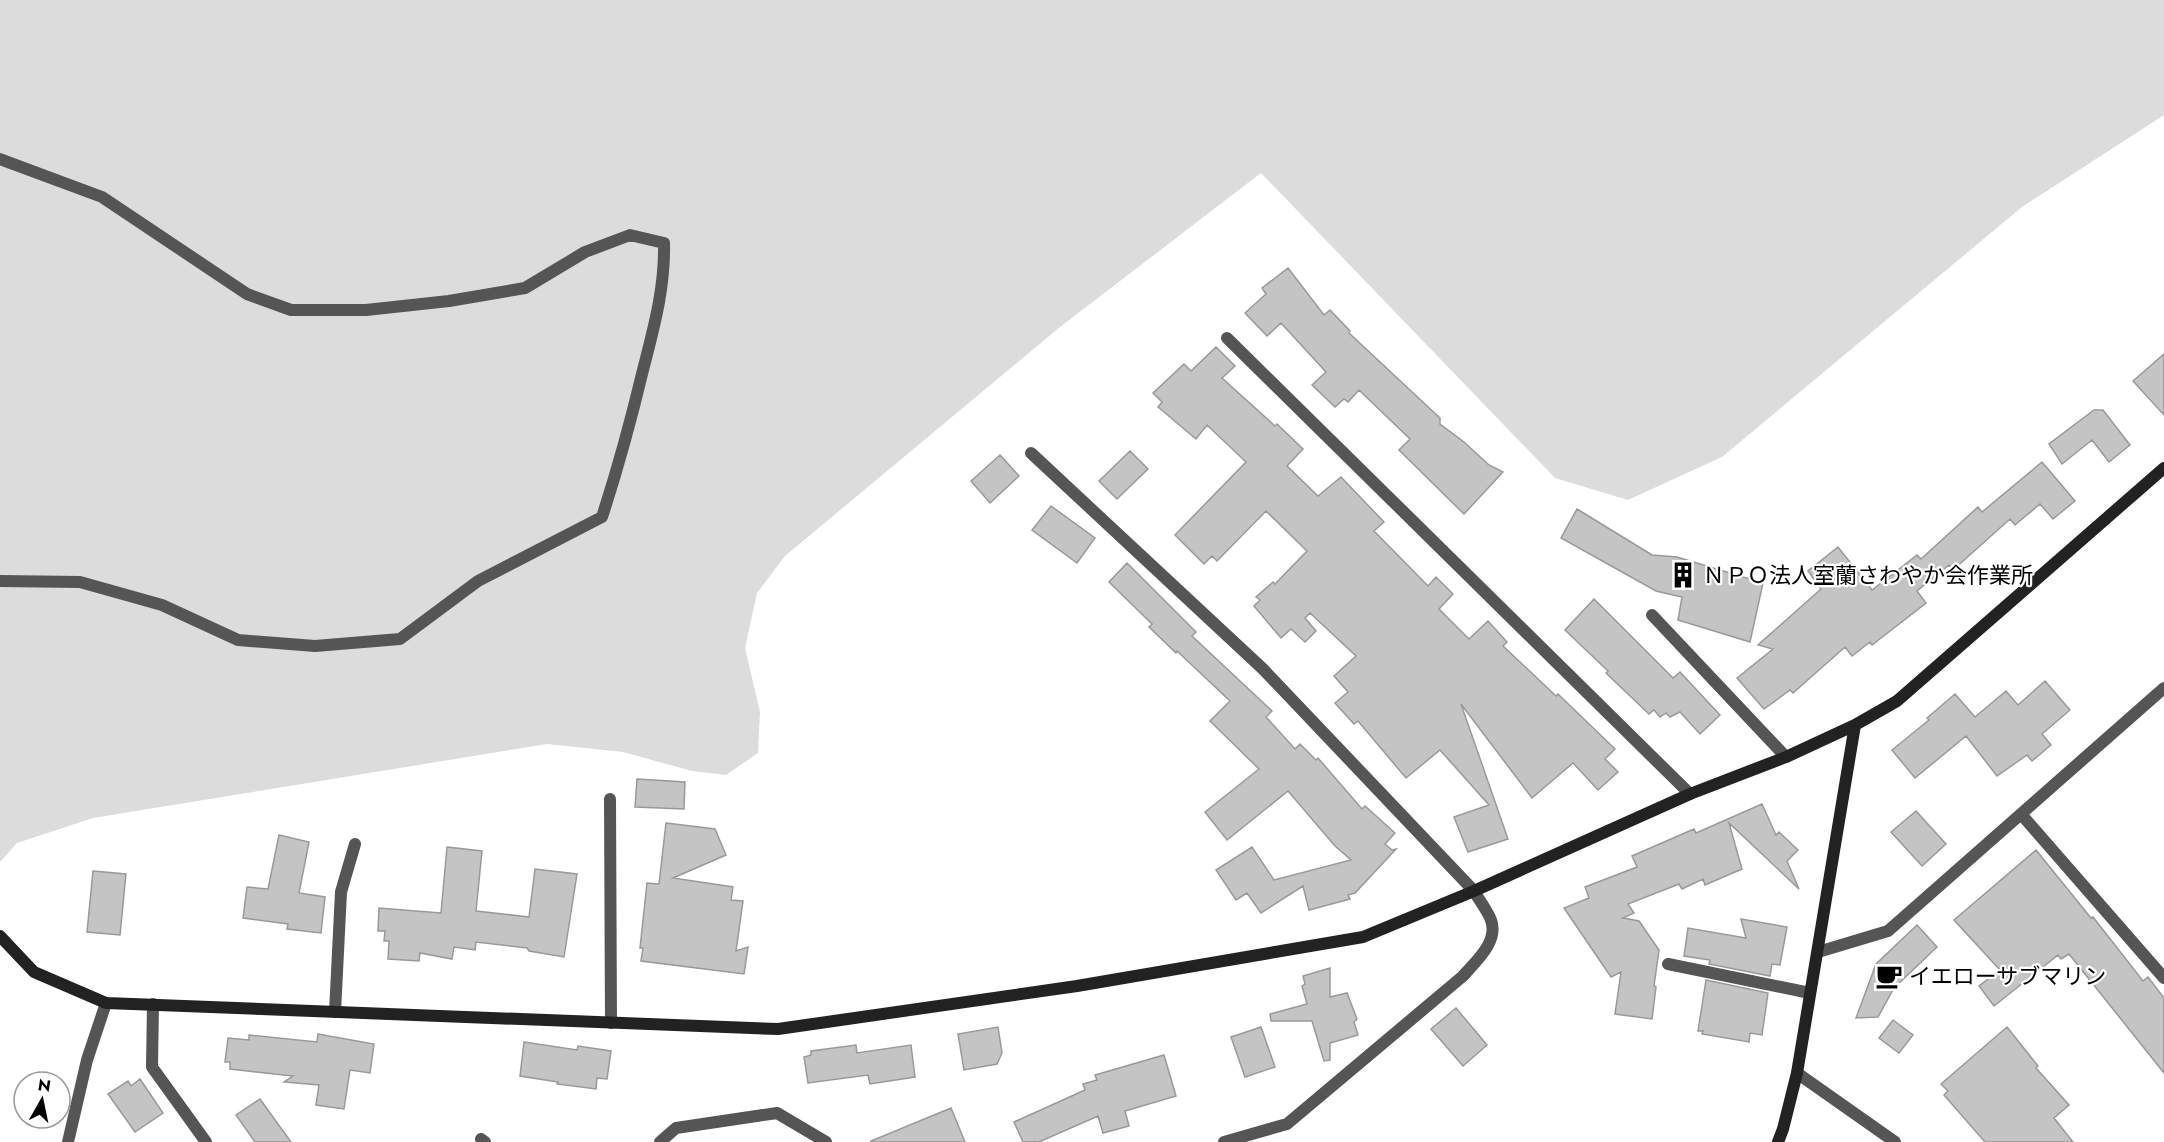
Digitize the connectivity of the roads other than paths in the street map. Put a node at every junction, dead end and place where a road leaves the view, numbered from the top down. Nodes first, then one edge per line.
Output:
1 (0, 159) edge
2 (1227, 338) dead end
3 (1031, 453) dead end
4 (2164, 468) edge
5 (0, 581) edge
6 (1652, 615) dead end
7 (2164, 688) edge
8 (1855, 725) junction
9 (1786, 757) junction
10 (1690, 794) junction
11 (610, 799) dead end
12 (2020, 814) junction
13 (355, 844) dead end
14 (1474, 891) junction
15 (0, 936) edge
16 (1818, 952) junction
17 (1668, 964) dead end
18 (2164, 978) edge
19 (1810, 993) junction
20 (106, 1003) junction
21 (153, 1004) junction
22 (335, 1012) junction
23 (611, 1023) junction
24 (1797, 1073) junction
25 (68, 1142) edge
26 (206, 1142) edge
27 (660, 1142) edge
28 (826, 1142) edge
29 (1224, 1142) edge
30 (1778, 1142) edge
31 (1895, 1142) edge

1 - 5 street
2 - 10 street
3 - 14 street
4 - 8 street
6 - 9 street
7 - 12 street
8 - 9 street
8 - 16 street
9 - 10 street
10 - 14 street
11 - 23 street
12 - 16 street
12 - 18 street
13 - 22 street
14 - 23 street
14 - 29 street
15 - 20 street
16 - 19 street
17 - 19 street
19 - 24 street
20 - 21 street
20 - 25 street
21 - 22 street
21 - 26 street
22 - 23 street
24 - 30 street
24 - 31 street
27 - 28 street

